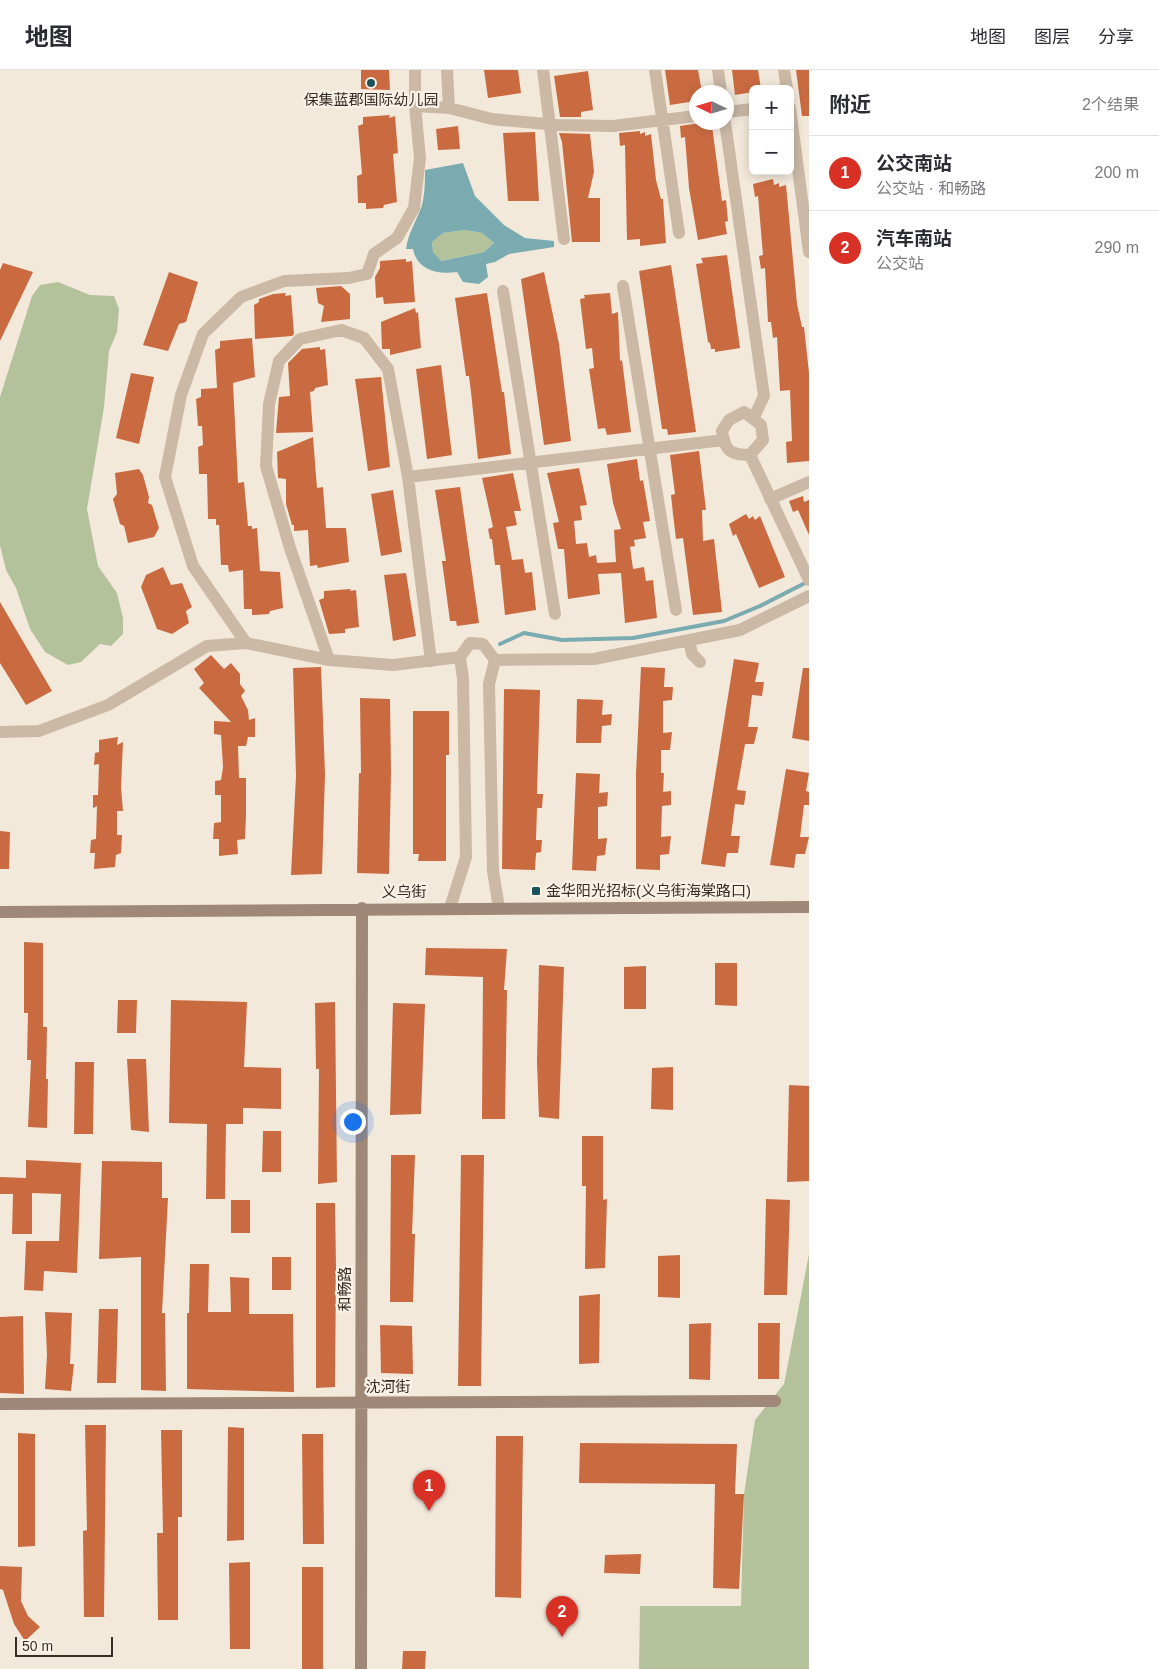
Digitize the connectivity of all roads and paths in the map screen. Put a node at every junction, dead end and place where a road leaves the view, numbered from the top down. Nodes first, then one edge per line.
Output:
1 (415, 70) edge
2 (447, 70) edge
3 (543, 70) edge
4 (655, 70) edge
5 (718, 70) edge
6 (784, 70) edge
7 (720, 85) edge
8 (786, 85) edge
9 (415, 106) junction
10 (449, 108) junction
11 (749, 109) edge
12 (734, 111) edge
13 (689, 117) edge
14 (662, 120) junction
15 (550, 124) junction
16 (726, 130) edge
17 (793, 130) edge
18 (679, 233) dead end
19 (564, 239) dead end
20 (809, 252) edge
21 (623, 286) dead end
22 (503, 291) dead end
23 (753, 419) junction
24 (724, 440) junction
25 (650, 449) junction
26 (750, 455) junction
27 (531, 463) junction
28 (408, 477) junction
29 (809, 482) edge
30 (770, 499) junction
31 (809, 580) edge
32 (809, 596) edge
33 (676, 610) dead end
34 (555, 614) dead end
35 (690, 640) junction
36 (246, 643) junction
37 (460, 657) junction
38 (329, 660) junction
39 (495, 660) junction
40 (431, 661) junction
41 (700, 662) dead end
42 (0, 732) edge
43 (809, 907) edge
44 (362, 908) junction
45 (450, 908) junction
46 (499, 908) junction
47 (0, 912) edge
48 (776, 1401) dead end
49 (362, 1403) junction
50 (0, 1404) edge
51 (361, 1669) edge

1 - 9 street
2 - 10 street
3 - 15 street
4 - 14 street
5 - 7 street
6 - 8 street
9 - 10 street
9 - 36 street
10 - 15 street
11 - 12 street
13 - 14 street
14 - 15 street
14 - 18 street
15 - 19 street
16 - 23 street
17 - 20 street
21 - 25 street
22 - 27 street
23 - 24 street
23 - 26 street
24 - 25 street
24 - 26 street
25 - 27 street
25 - 33 street
26 - 30 street
27 - 28 street
27 - 34 street
28 - 38 street
28 - 40 street
29 - 30 street
30 - 31 street
32 - 35 street
35 - 39 street
35 - 41 street
36 - 38 street
36 - 42 street
37 - 39 street
37 - 40 street
37 - 45 street
38 - 40 street
39 - 46 street
43 - 46 street, 义乌街
44 - 45 street, 义乌街
44 - 47 street, 义乌街
44 - 49 street, 和畅路
45 - 46 street, 义乌街
48 - 49 street, 沈河街
49 - 50 street, 沈河街
49 - 51 street, 和畅路

